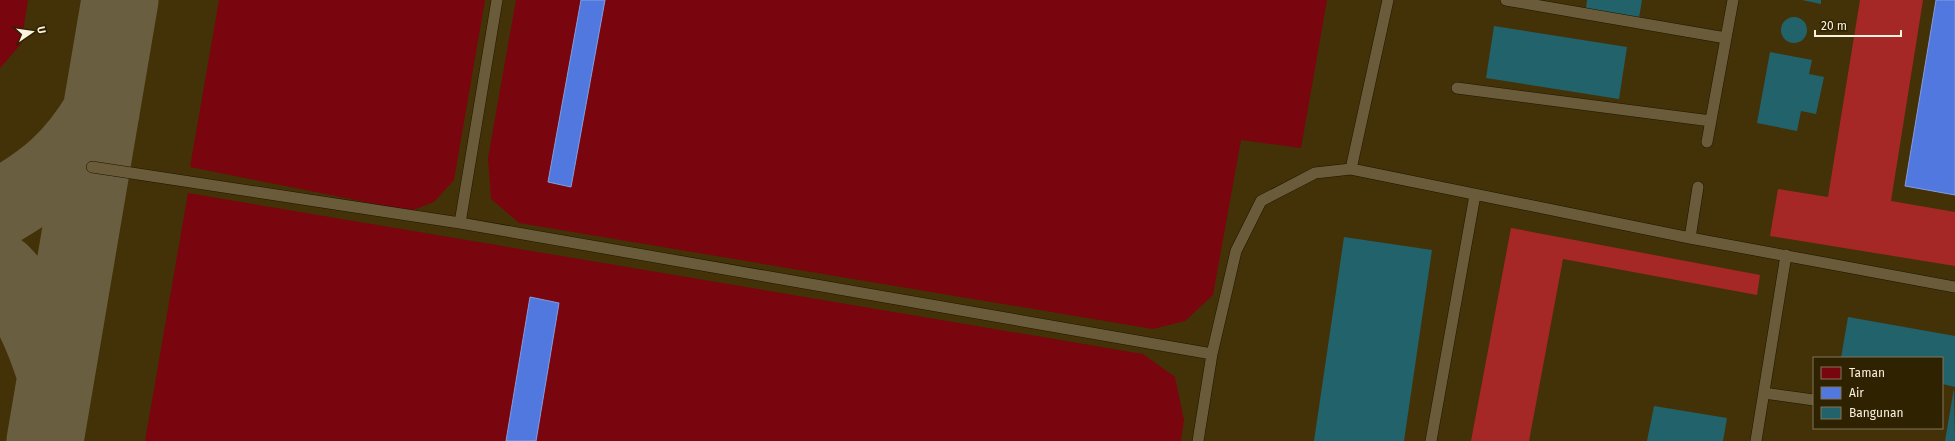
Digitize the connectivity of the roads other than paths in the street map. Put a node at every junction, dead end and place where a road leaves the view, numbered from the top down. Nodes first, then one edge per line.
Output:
1 (497, 0) edge
2 (1388, 0) edge
3 (1506, 0) edge
4 (1733, 0) edge
5 (1726, 38) junction
6 (1458, 88) dead end
7 (1710, 121) junction
8 (1706, 142) dead end
9 (92, 167) dead end
10 (1351, 169) junction
11 (1698, 187) dead end
12 (1475, 195) junction
13 (460, 222) junction
14 (1690, 238) junction
15 (1786, 255) junction
16 (1955, 287) edge
17 (1212, 354) junction
18 (1764, 393) junction
19 (1813, 400) edge
20 (1198, 441) edge
21 (1431, 441) edge
22 (1756, 441) edge

1 - 13 lane
2 - 10 lane
3 - 5 lane
4 - 5 lane
5 - 7 lane
6 - 7 lane
7 - 8 lane
9 - 13 lane
10 - 12 lane
10 - 17 lane
11 - 14 lane
12 - 14 lane
12 - 21 lane
13 - 17 lane
14 - 15 lane
15 - 16 lane
15 - 18 lane
17 - 20 lane
18 - 19 lane
18 - 22 lane

